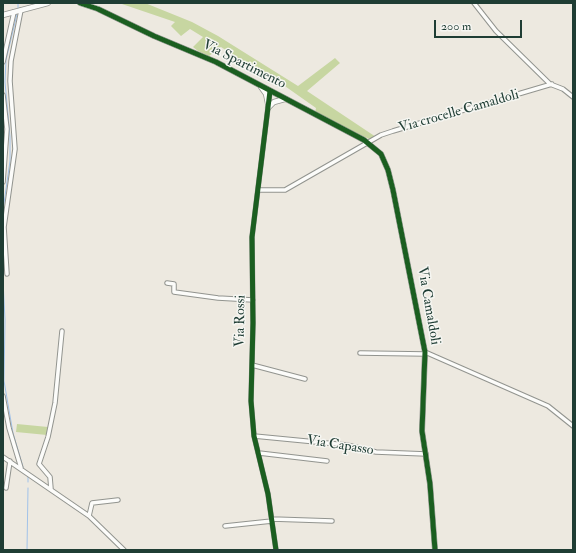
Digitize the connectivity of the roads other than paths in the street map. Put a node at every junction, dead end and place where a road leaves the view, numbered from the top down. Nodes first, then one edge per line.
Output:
1 (48, 3) edge
2 (80, 3) edge
3 (474, 3) edge
4 (18, 11) junction
5 (3, 15) edge
6 (3, 62) edge
7 (551, 84) junction
8 (260, 86) junction
9 (270, 91) junction
10 (3, 95) edge
11 (573, 97) edge
12 (285, 99) junction
13 (268, 106) junction
14 (370, 144) junction
15 (3, 182) edge
16 (259, 190) junction
17 (7, 274) dead end
18 (167, 283) dead end
19 (253, 300) junction
20 (62, 331) dead end
21 (360, 353) dead end
22 (425, 353) junction
23 (252, 365) junction
24 (305, 379) dead end
25 (3, 396) edge
26 (573, 426) edge
27 (254, 436) junction
28 (259, 453) junction
29 (426, 454) junction
30 (3, 456) edge
31 (10, 461) junction
32 (327, 461) dead end
33 (21, 468) junction
34 (6, 488) dead end
35 (50, 488) junction
36 (118, 500) dead end
37 (89, 516) junction
38 (272, 520) junction
39 (332, 521) dead end
40 (225, 526) dead end
41 (124, 550) edge
42 (276, 550) edge
43 (435, 550) edge

1 - 4 street
2 - 8 street, Via Spartimento
3 - 7 street
4 - 5 street
4 - 6 street
4 - 17 street
7 - 11 street
7 - 14 street, Via crocelle Camaldoli
8 - 9 street, Via Spartimento
8 - 13 street
9 - 12 street, Via Spartimento
9 - 13 street, Via Rossi
10 - 15 street
12 - 13 street
12 - 14 street, Via Spartimento
13 - 16 street, Via Rossi
14 - 16 street, Via crocelle Camaldoli
14 - 22 street, Via Camaldoli
16 - 19 street, Via Rossi
18 - 19 street, Via Rossi
19 - 23 street, Via Rossi
20 - 35 street
21 - 22 street
22 - 26 street
22 - 29 street, Via Camaldoli
23 - 24 street
23 - 27 street, Via Rossi
25 - 33 street
27 - 28 street, Via Rossi
27 - 29 street, Via Capasso
28 - 32 street
28 - 38 street, Via Rossi
29 - 43 street, Via Camaldoli
30 - 31 street
31 - 33 street
31 - 34 street
33 - 35 street
35 - 37 street
36 - 37 street
37 - 41 street
38 - 39 street
38 - 40 street
38 - 42 street, Via Rossi

